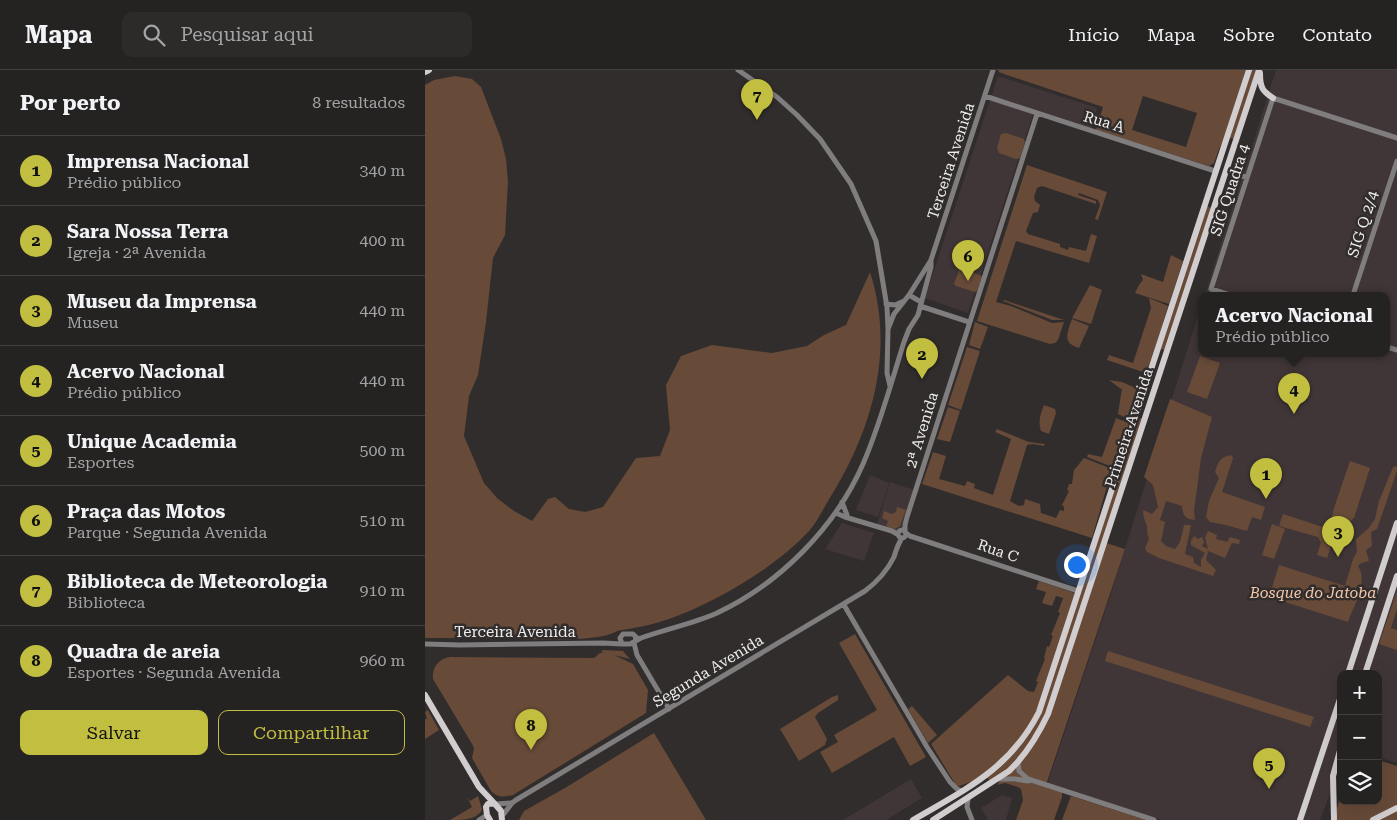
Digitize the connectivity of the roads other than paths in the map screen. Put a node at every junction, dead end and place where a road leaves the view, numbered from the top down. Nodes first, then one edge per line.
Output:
1 (429, 70) edge
2 (738, 70) edge
3 (993, 70) edge
4 (1249, 70) edge
5 (1259, 70) edge
6 (425, 72) edge
7 (985, 96) junction
8 (1273, 98) junction
9 (1037, 114) junction
10 (1397, 138) edge
11 (1225, 142) junction
12 (1234, 145) junction
13 (1397, 161) edge
14 (1227, 168) junction
15 (1215, 171) junction
16 (1223, 178) junction
17 (1244, 179) junction
18 (1206, 200) junction
19 (1215, 204) junction
20 (931, 260) junction
21 (1220, 292) edge
22 (1354, 292) edge
23 (909, 295) junction
24 (905, 301) junction
25 (921, 304) junction
26 (887, 305) junction
27 (932, 311) junction
28 (894, 314) junction
29 (918, 315) junction
30 (969, 322) junction
31 (888, 329) junction
32 (889, 348) junction
33 (1156, 352) junction
34 (901, 353) junction
35 (1165, 357) junction
36 (890, 387) junction
37 (1138, 410) junction
38 (1147, 413) junction
39 (842, 502) junction
40 (837, 511) junction
41 (846, 516) junction
42 (831, 520) junction
43 (1397, 523) edge
44 (902, 534) junction
45 (1088, 563) junction
46 (1097, 565) junction
47 (1397, 576) edge
48 (1078, 591) junction
49 (844, 605) junction
50 (1069, 618) junction
51 (1079, 622) junction
52 (633, 634) junction
53 (650, 635) junction
54 (621, 636) junction
55 (634, 642) junction
56 (603, 643) junction
57 (426, 645) edge
58 (624, 645) junction
59 (637, 655) junction
60 (1349, 670) edge
61 (1366, 670) edge
62 (425, 695) edge
63 (1337, 708) edge
64 (669, 709) junction
65 (1337, 760) edge
66 (1018, 762) junction
67 (999, 779) junction
68 (981, 780) junction
69 (950, 782) junction
70 (1036, 782) junction
71 (479, 787) junction
72 (985, 787) junction
73 (962, 791) junction
74 (951, 798) junction
75 (968, 799) junction
76 (495, 803) junction
77 (512, 803) junction
78 (486, 807) junction
79 (955, 807) junction
80 (1397, 808) edge
81 (931, 810) junction
82 (969, 813) junction
83 (1387, 813) junction
84 (489, 818) edge
85 (503, 818) edge
86 (934, 819) edge
87 (479, 820) edge
88 (913, 820) edge
89 (972, 820) edge
90 (1154, 820) edge
91 (1300, 820) edge
92 (1334, 820) edge
93 (1373, 820) edge
94 (1382, 820) edge

1 - 6 main road
2 - 26 street
3 - 7 street, Terceira Avenida
4 - 11 main road, Primeira Avenida
5 - 8 main road
5 - 12 main road, Primeira Avenida
7 - 9 street, Rua A
7 - 20 street, Terceira Avenida
8 - 10 street
8 - 17 street, SIG Quadra 4
9 - 15 street, Rua A
9 - 30 street, 2ª Avenida
11 - 12 main road
11 - 15 main road, Primeira Avenida
12 - 14 main road, Primeira Avenida
13 - 22 street, SIG Q 2/4
14 - 16 main road, Primeira Avenida
14 - 17 street
15 - 18 main road, Primeira Avenida
16 - 17 street
16 - 19 main road, Primeira Avenida
17 - 21 street, SIG Quadra 4
18 - 19 main road
18 - 33 main road, Primeira Avenida
19 - 35 main road, Primeira Avenida
20 - 23 street, Terceira Avenida
20 - 25 street, Terceira Avenida
23 - 24 street, Terceira Avenida
23 - 25 street
24 - 26 street
24 - 28 street, Terceira Avenida
25 - 27 street
25 - 29 street, Terceira Avenida
26 - 28 street
26 - 31 street
27 - 29 street
27 - 30 street
28 - 31 street, Terceira Avenida
29 - 34 street, Terceira Avenida
30 - 44 street, 2ª Avenida
31 - 32 street, Terceira Avenida
32 - 34 street
32 - 36 street, Terceira Avenida
33 - 35 main road
33 - 37 main road, Primeira Avenida
34 - 36 street, Terceira Avenida
35 - 38 main road, Primeira Avenida
36 - 39 street, Terceira Avenida
37 - 38 main road
37 - 45 main road, Primeira Avenida
38 - 46 main road, Primeira Avenida
39 - 40 street, Terceira Avenida
39 - 41 street
40 - 41 street, Rua C
40 - 42 street, Terceira Avenida
41 - 42 street
41 - 44 street, Rua C
42 - 53 street, Terceira Avenida
43 - 60 main road
44 - 48 street, Rua C
44 - 49 street, Segunda Avenida
45 - 46 main road
45 - 48 main road, Primeira Avenida
46 - 51 main road, Primeira Avenida
47 - 61 main road
48 - 50 main road, Primeira Avenida
49 - 64 street, Segunda Avenida
49 - 69 street
50 - 51 main road
50 - 68 main road
51 - 66 main road, Primeira Avenida
52 - 53 street, Terceira Avenida
52 - 54 street
52 - 55 street
53 - 55 street, Terceira Avenida
54 - 56 street, Terceira Avenida
54 - 58 street
55 - 58 street
55 - 59 street
56 - 57 street, Terceira Avenida
56 - 58 street, Terceira Avenida
58 - 59 street
59 - 64 street
62 - 71 main road
63 - 91 main road
64 - 77 street, Segunda Avenida
65 - 92 main road
66 - 67 main road, Primeira Avenida
66 - 70 street
67 - 70 street
67 - 72 main road, Primeira Avenida
68 - 72 main road
68 - 73 main road
69 - 73 street
69 - 74 street
70 - 90 street
71 - 76 main road
71 - 78 main road
72 - 75 main road, Primeira Avenida
73 - 74 main road
74 - 81 main road
75 - 79 main road
75 - 82 street
76 - 77 street, Segunda Avenida
76 - 78 main road
76 - 85 main road
77 - 85 street, Segunda Avenida
78 - 84 main road
79 - 82 street
79 - 86 main road
80 - 83 main road
81 - 86 main road
81 - 88 main road
82 - 89 street
83 - 93 main road
83 - 94 main road
84 - 87 street

